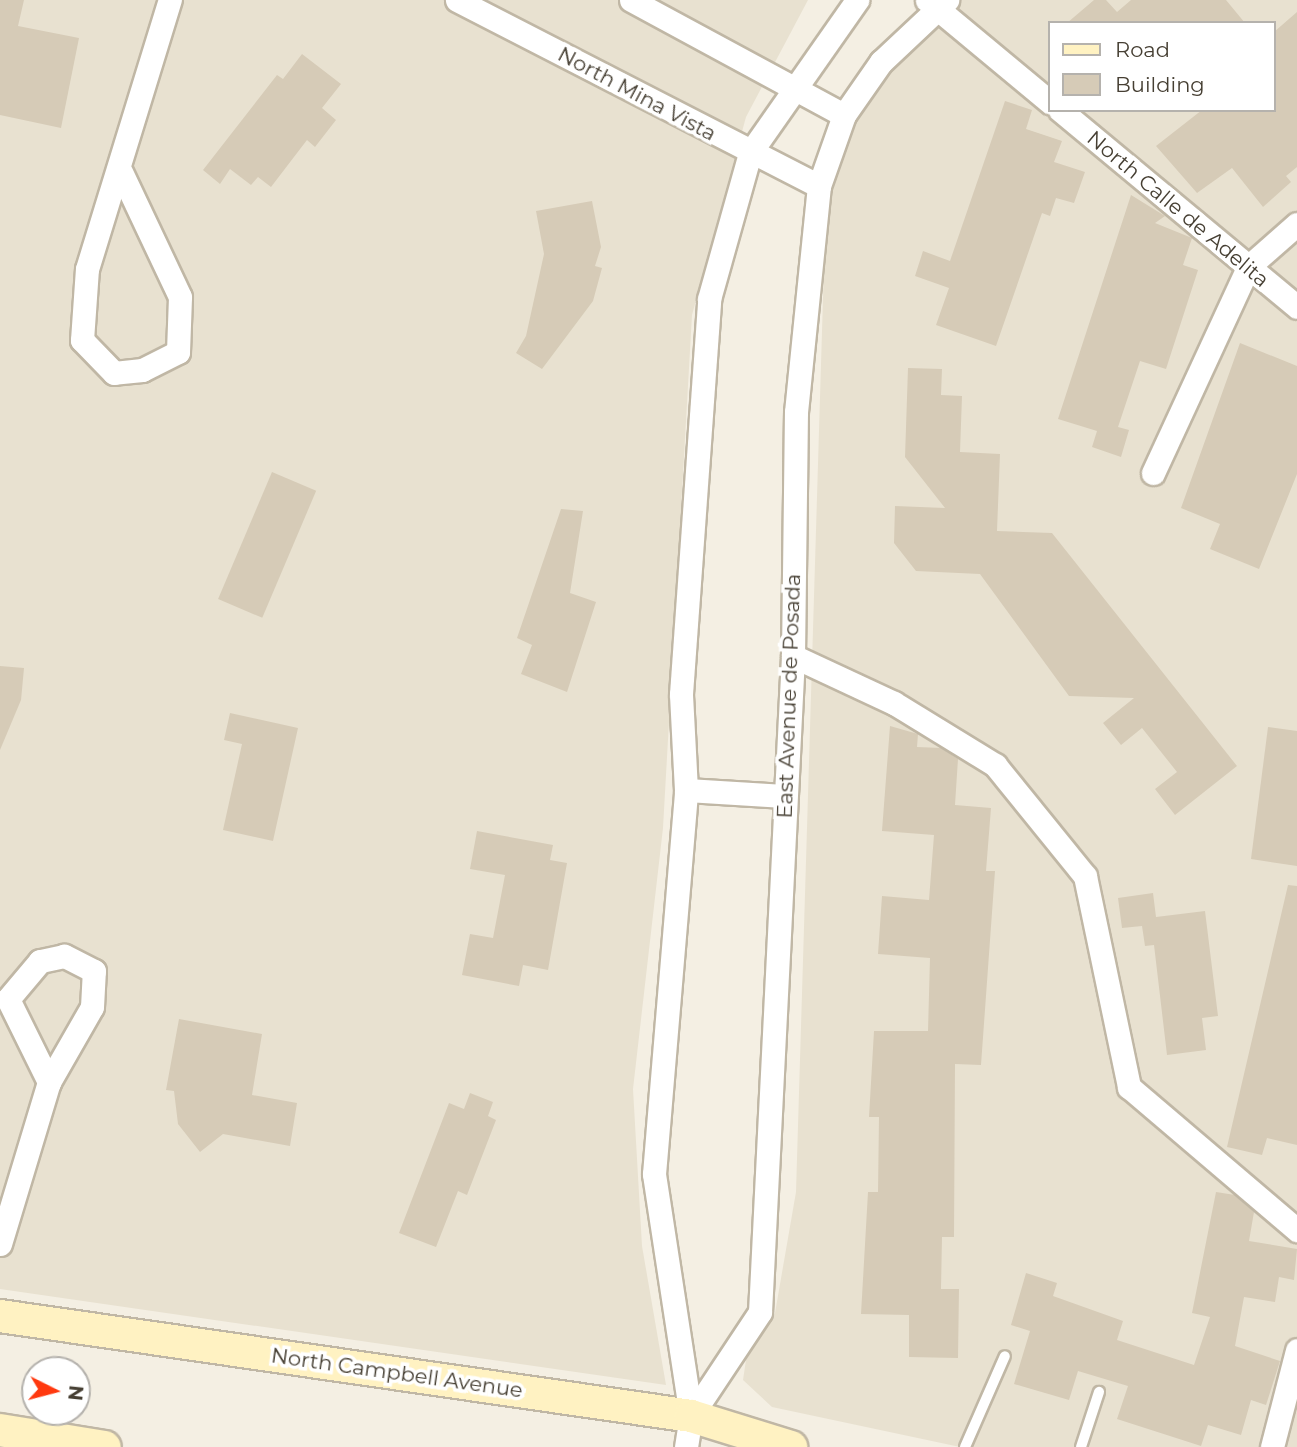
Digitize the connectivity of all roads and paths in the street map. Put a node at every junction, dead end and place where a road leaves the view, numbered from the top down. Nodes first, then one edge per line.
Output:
1 (170, 0) edge
2 (457, 0) edge
3 (631, 0) edge
4 (857, 0) edge
5 (937, 2) edge
6 (795, 88) junction
7 (1048, 100) edge
8 (1062, 112) edge
9 (844, 115) junction
10 (750, 153) junction
11 (121, 172) junction
12 (819, 186) junction
13 (1297, 224) edge
14 (1248, 267) junction
15 (1297, 307) edge
16 (1153, 473) dead end
17 (793, 656) junction
18 (686, 790) junction
19 (785, 796) junction
20 (48, 1082) junction
21 (1297, 1230) edge
22 (0, 1244) edge
23 (0, 1315) edge
24 (1297, 1350) edge
25 (1005, 1356) dead end
26 (1099, 1392) dead end
27 (691, 1416) junction
28 (0, 1430) edge
29 (105, 1447) edge
30 (686, 1447) edge
31 (790, 1447) edge
32 (965, 1447) edge
33 (1081, 1447) edge
34 (1272, 1447) edge

1 - 11 street
2 - 10 street, North Mina Vista
3 - 6 street
4 - 6 street, East Avenue de Posada
5 - 7 street
5 - 9 street, East Avenue de Posada
6 - 9 street
6 - 10 street, East Avenue de Posada
8 - 14 street, North Calle de Adelita
9 - 12 street, East Avenue de Posada
10 - 12 street, North Mina Vista
10 - 18 street, East Avenue de Posada
11 - 11 street
12 - 17 street, East Avenue de Posada
13 - 14 street
14 - 15 street, North Calle de Adelita
14 - 16 street
17 - 19 street, East Avenue de Posada
17 - 21 street
18 - 19 street
18 - 27 street, East Avenue de Posada
19 - 27 street, East Avenue de Posada
20 - 20 street
20 - 22 street
23 - 27 main road, North Campbell Avenue
24 - 34 street
25 - 32 lane
26 - 33 lane
27 - 30 street, East Avenue de Posada
27 - 31 main road, North Campbell Avenue
28 - 29 main road

